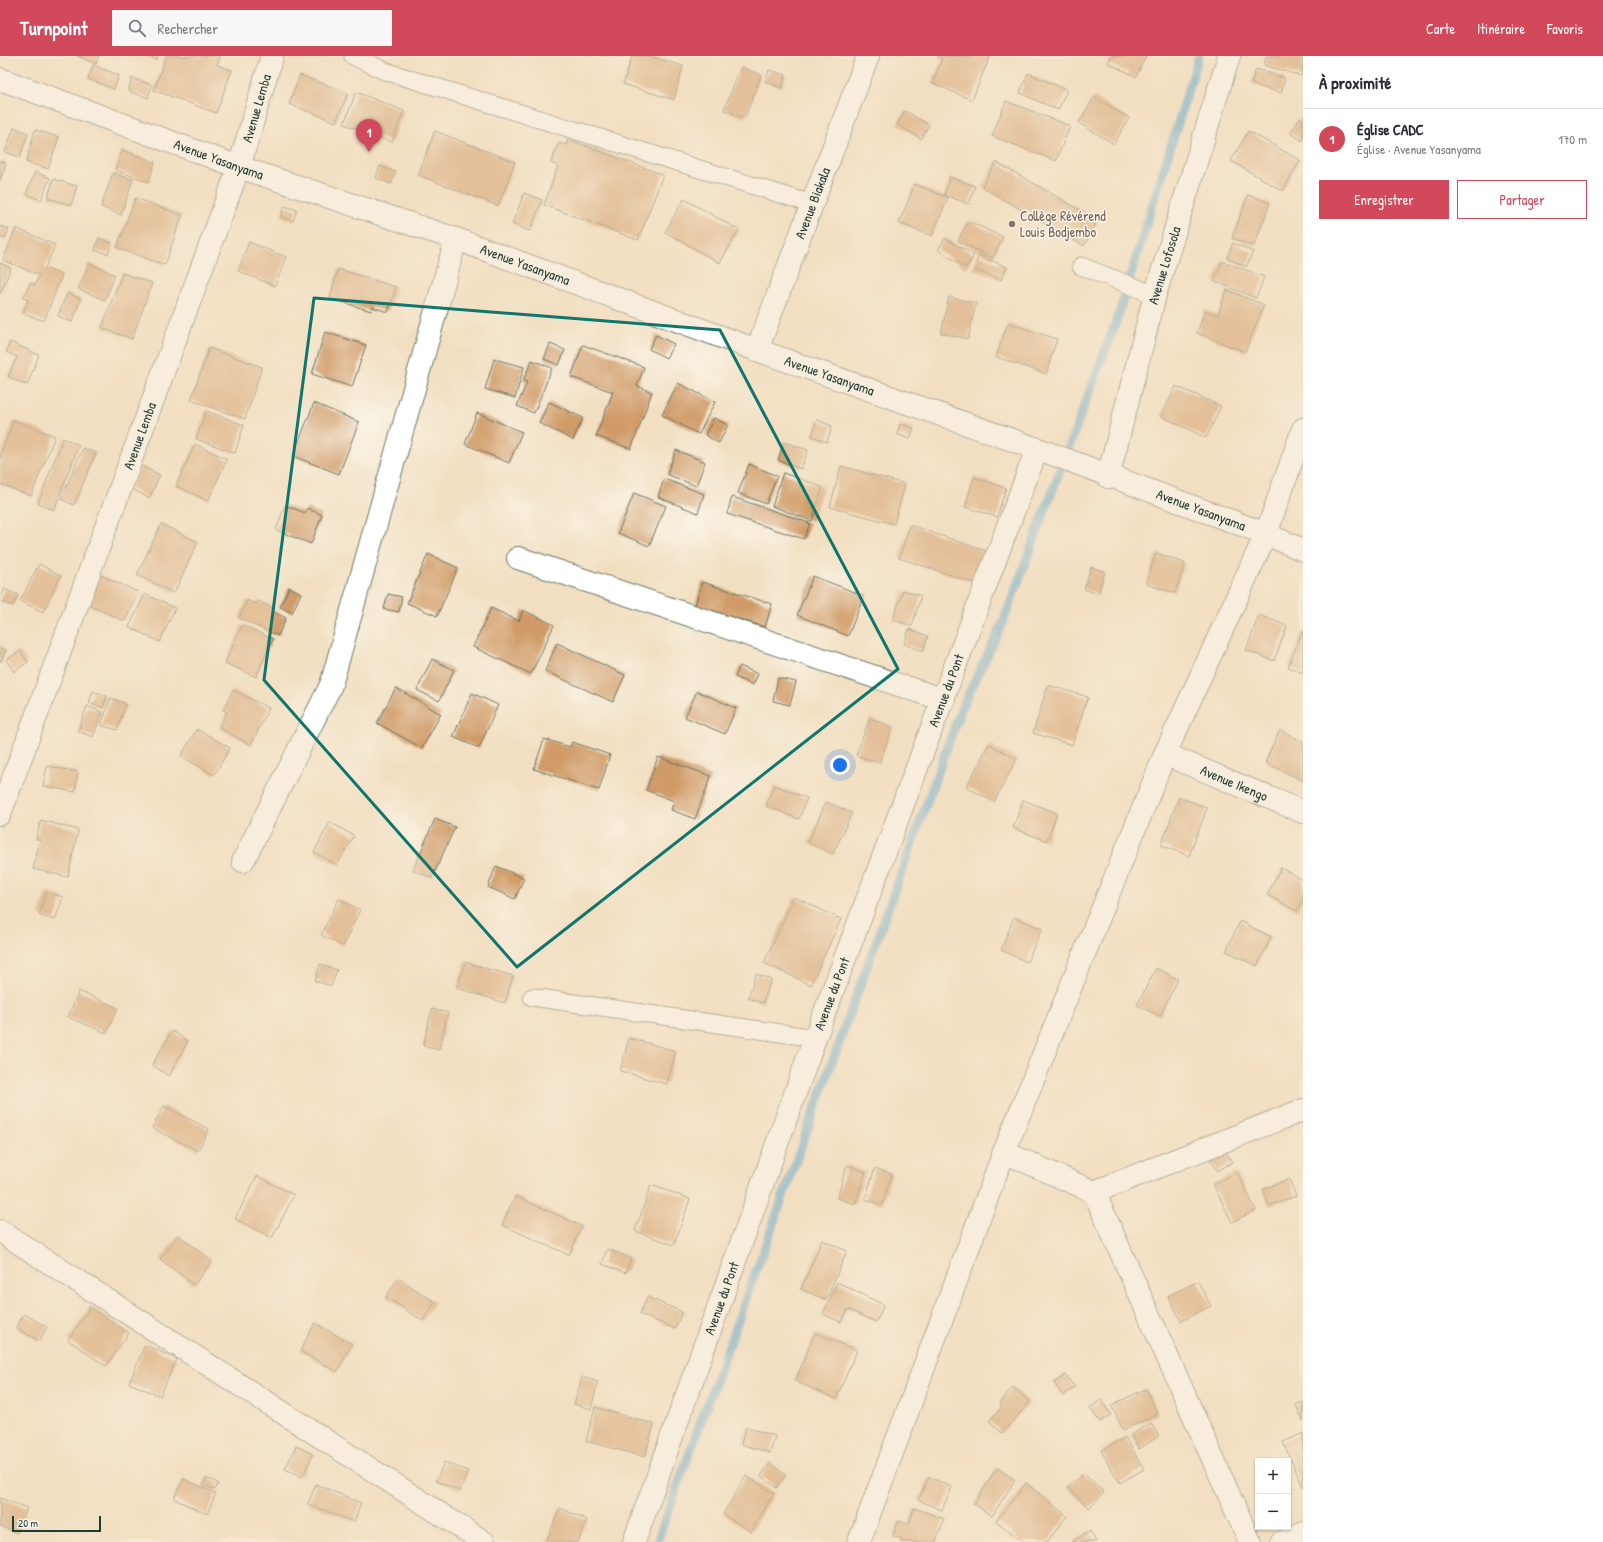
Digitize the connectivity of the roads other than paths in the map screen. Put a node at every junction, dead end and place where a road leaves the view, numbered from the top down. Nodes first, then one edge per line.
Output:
1 (272, 56) edge
2 (353, 56) edge
3 (868, 56) edge
4 (1229, 56) edge
5 (0, 79) edge
6 (239, 167) junction
7 (812, 204) junction
8 (456, 239) junction
9 (1081, 266) dead end
10 (1149, 293) junction
11 (757, 350) junction
12 (1303, 429) edge
13 (1043, 451) junction
14 (1103, 475) junction
15 (1266, 534) junction
16 (1303, 550) edge
17 (518, 558) dead end
18 (944, 700) junction
19 (1165, 754) junction
20 (1303, 812) edge
21 (0, 814) edge
22 (243, 861) dead end
23 (532, 997) dead end
24 (815, 1038) junction
25 (1303, 1110) edge
26 (1004, 1152) junction
27 (1094, 1192) junction
28 (0, 1232) edge
29 (1303, 1532) edge
30 (484, 1542) edge
31 (634, 1542) edge
32 (859, 1542) edge
33 (1250, 1542) edge
34 (1282, 1542) edge

1 - 6 street, Avenue Lemba
2 - 7 lane
3 - 7 street, Avenue Biakala
4 - 10 street, Avenue Lofosola
5 - 6 street, Avenue Yasanyama
6 - 8 street, Avenue Yasanyama
6 - 21 street, Avenue Lemba
7 - 11 street, Avenue Biakala
8 - 11 street, Avenue Yasanyama
8 - 22 street
9 - 10 lane
10 - 14 street, Avenue Lofosola
11 - 13 street, Avenue Yasanyama
12 - 15 street
13 - 14 street, Avenue Yasanyama
13 - 18 street, Avenue du Pont
14 - 15 street, Avenue Yasanyama
15 - 16 street, Avenue Yasanyama
15 - 19 street
17 - 18 street
18 - 24 street, Avenue du Pont
19 - 20 street, Avenue Ikengo
19 - 26 street
23 - 24 lane
24 - 31 street, Avenue du Pont
25 - 27 street
26 - 27 street
26 - 32 street
27 - 33 street
28 - 30 street
29 - 34 street

